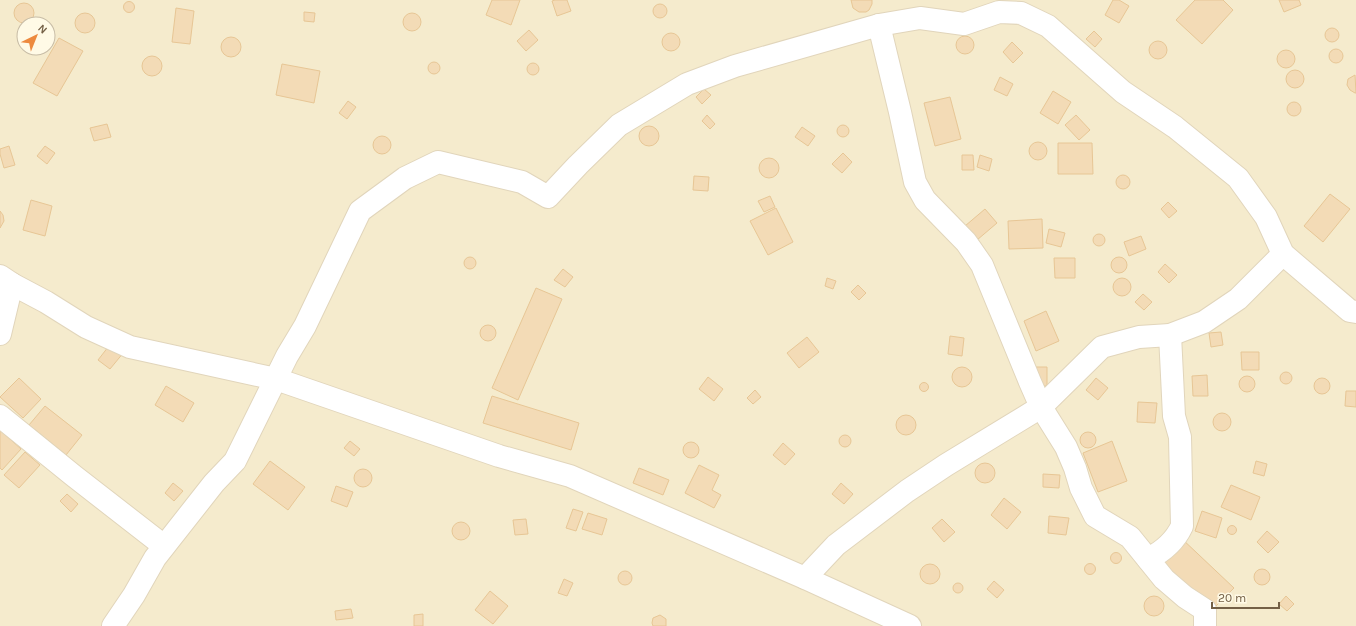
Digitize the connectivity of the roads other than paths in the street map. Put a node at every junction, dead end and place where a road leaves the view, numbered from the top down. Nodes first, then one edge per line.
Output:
1 (879, 25) junction
2 (1283, 254) junction
3 (6, 280) edge
4 (1356, 312) edge
5 (0, 334) edge
6 (1170, 335) junction
7 (276, 379) junction
8 (1041, 407) junction
9 (0, 416) edge
10 (164, 546) junction
11 (1148, 559) junction
12 (805, 578) junction
13 (113, 626) edge
14 (910, 626) edge
15 (1205, 626) edge

1 - 2 street
1 - 7 street
1 - 8 street
2 - 4 street
2 - 6 street
3 - 5 street
3 - 7 street
6 - 8 street
6 - 11 street
7 - 10 street
7 - 12 street
8 - 11 street
8 - 12 street
9 - 10 street
10 - 13 street
11 - 15 street
12 - 14 street

